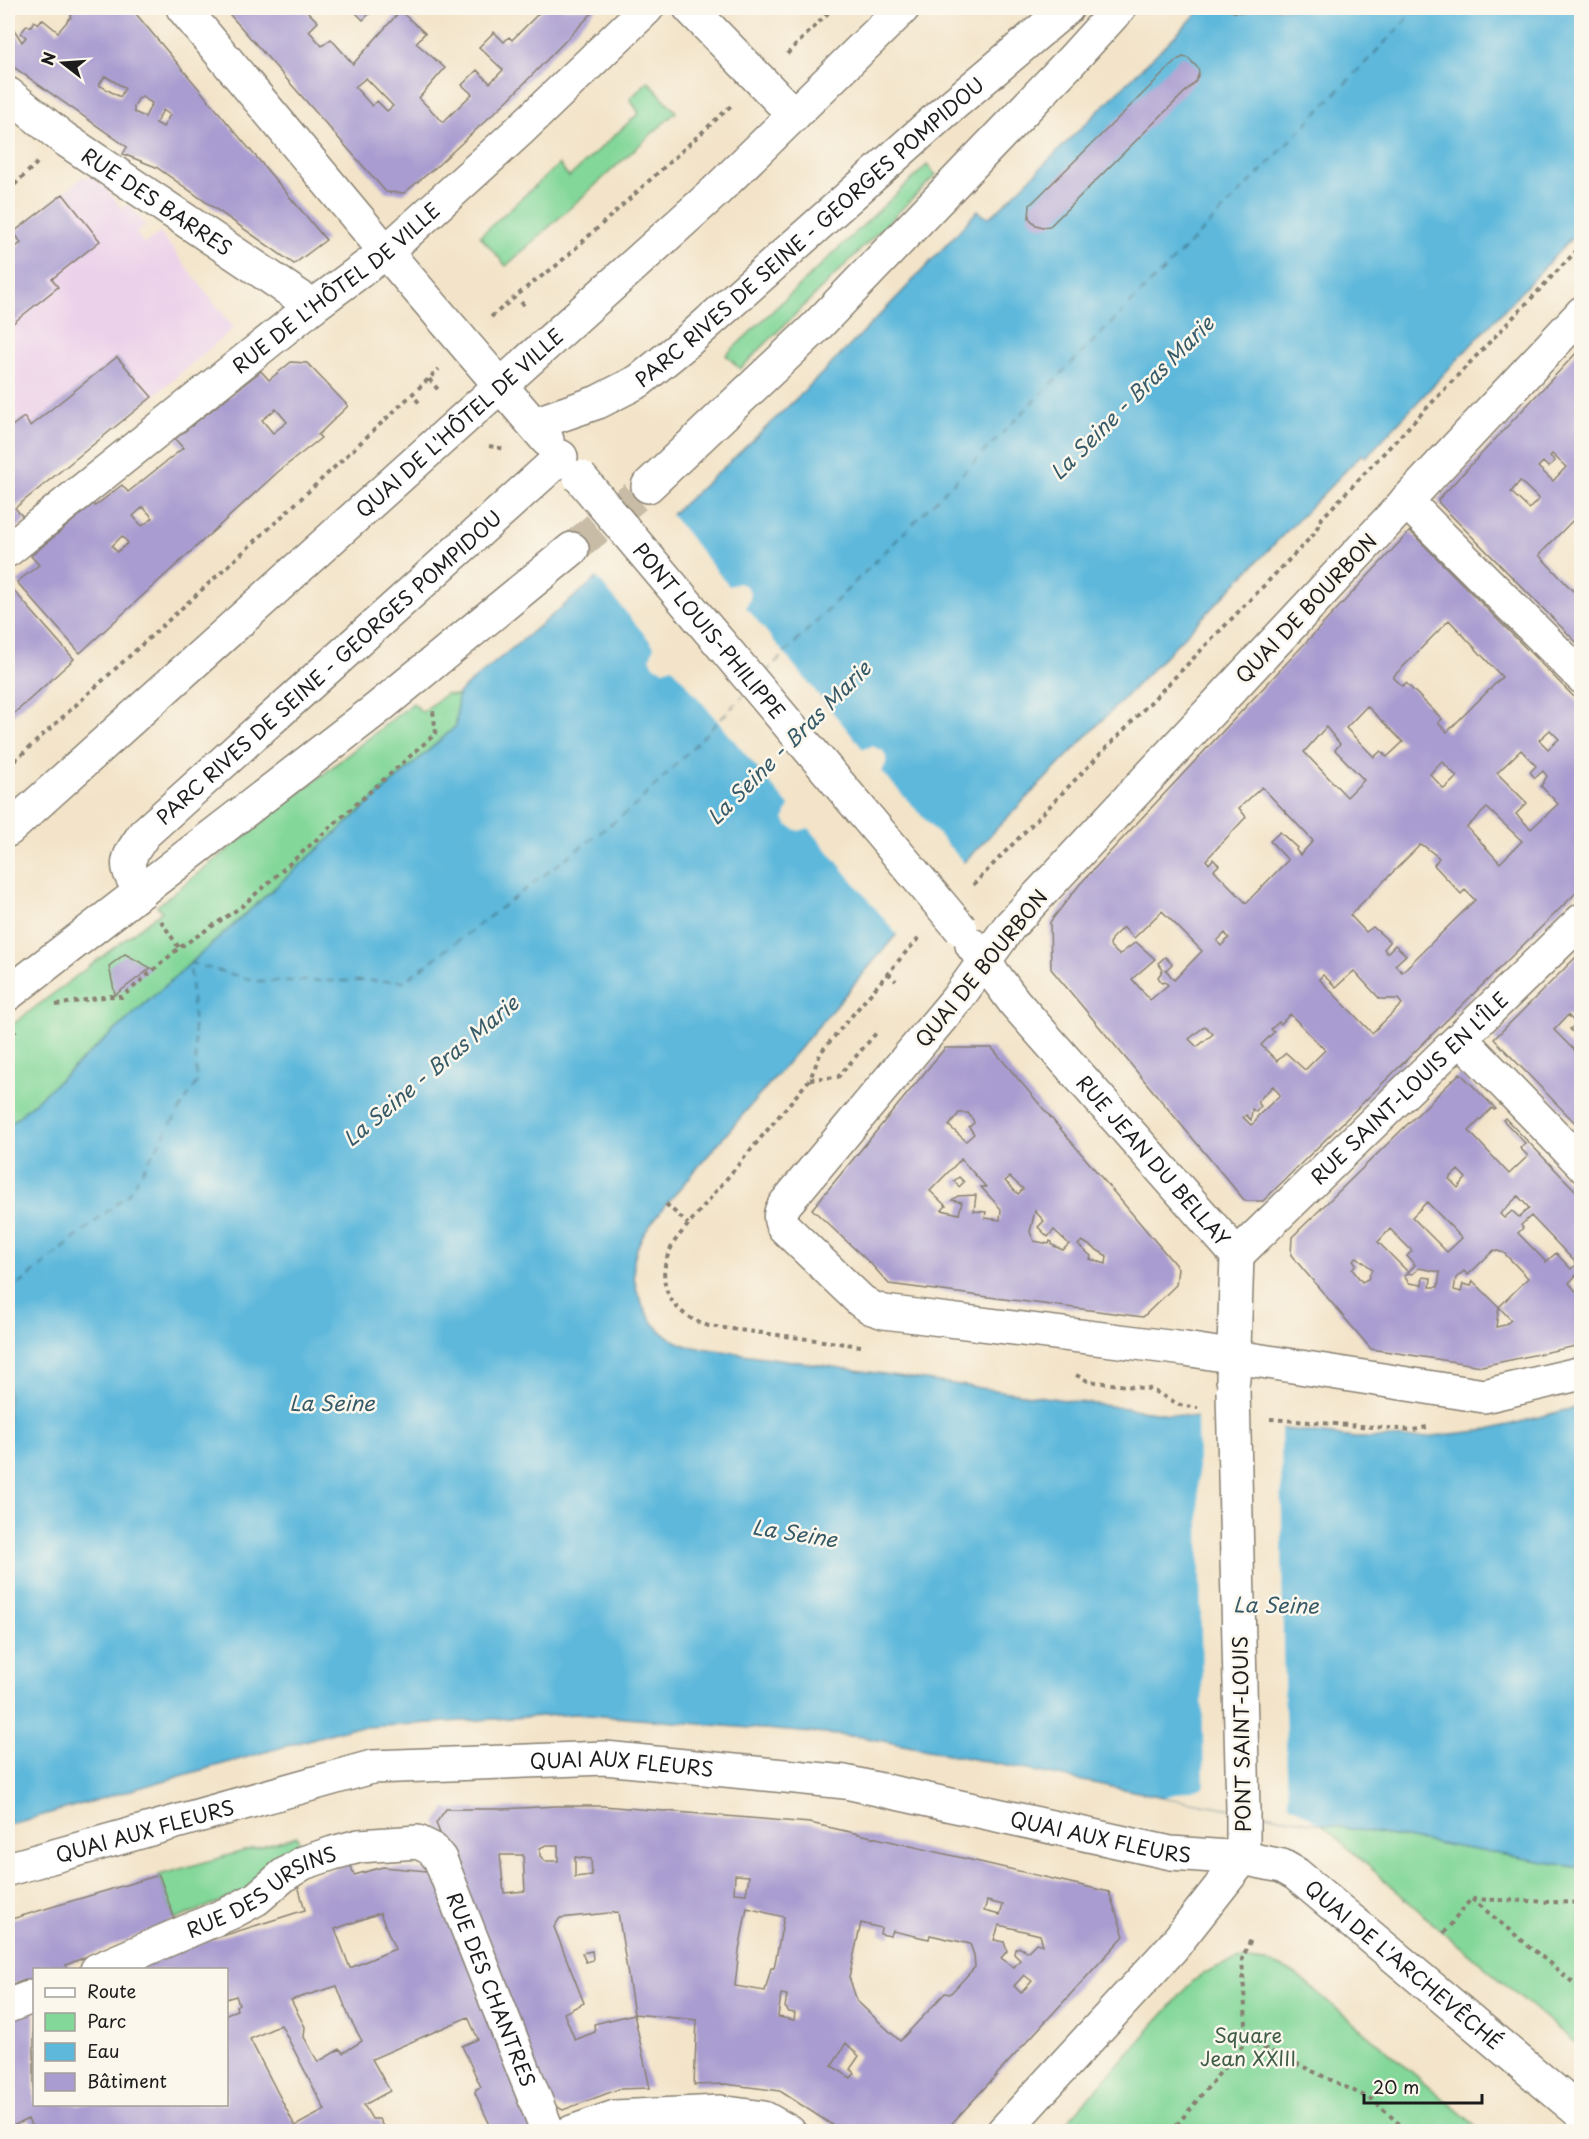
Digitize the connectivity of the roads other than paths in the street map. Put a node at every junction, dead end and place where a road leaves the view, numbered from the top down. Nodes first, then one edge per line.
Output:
1 (183, 8) edge
2 (647, 8) edge
3 (690, 8) edge
4 (903, 8) edge
5 (1067, 8) edge
6 (1119, 8) edge
7 (8, 94) edge
8 (794, 115) junction
9 (386, 252) junction
10 (313, 306) junction
11 (1581, 313) edge
12 (501, 385) junction
13 (534, 424) junction
14 (571, 467) junction
15 (648, 486) tunnel mouth
16 (1406, 501) junction
17 (572, 549) tunnel mouth
18 (8, 550) edge
19 (1581, 677) edge
20 (8, 830) edge
21 (141, 892) junction
22 (1581, 920) edge
23 (984, 961) junction
24 (8, 994) edge
25 (1461, 1039) junction
26 (1581, 1164) edge
27 (1237, 1255) junction
28 (1235, 1358) junction
29 (1581, 1373) edge
30 (432, 1849) joint
31 (1243, 1858) junction
32 (8, 1869) edge
33 (102, 1968) edge
34 (33, 1996) edge
35 (8, 2006) edge
36 (1581, 2114) edge
37 (548, 2132) edge
38 (572, 2132) edge
39 (789, 2132) edge
40 (1004, 2132) edge

1 - 9 street, PONT LOUIS-PHILIPPE
2 - 9 street, RUE DE L'HÔTEL DE VILLE
3 - 8 street
4 - 8 street, QUAI DE L'HÔTEL DE VILLE
5 - 13 street, PARC RIVES DE SEINE - GEORGES POMPIDOU
6 - 15 street
7 - 10 street, RUE DES BARRES
8 - 12 street, QUAI DE L'HÔTEL DE VILLE
9 - 10 street, RUE DE L'HÔTEL DE VILLE
9 - 12 street, PONT LOUIS-PHILIPPE
10 - 18 street, RUE DE L'HÔTEL DE VILLE
11 - 16 street, QUAI DE BOURBON
12 - 13 street, PONT LOUIS-PHILIPPE
12 - 20 street, QUAI DE L'HÔTEL DE VILLE
13 - 14 street, PONT LOUIS-PHILIPPE
14 - 21 street, PARC RIVES DE SEINE - GEORGES POMPIDOU
14 - 23 street, PONT LOUIS-PHILIPPE, bridge
16 - 19 street
16 - 23 street, QUAI DE BOURBON
17 - 21 street
21 - 24 street
22 - 25 street, RUE SAINT-LOUIS EN L'ÎLE
23 - 27 street, RUE JEAN DU BELLAY
23 - 28 street, QUAI DE BOURBON
25 - 26 street
25 - 27 street, RUE SAINT-LOUIS EN L'ÎLE
27 - 28 street, RUE JEAN DU BELLAY
28 - 29 street
28 - 31 street, PONT SAINT-LOUIS, bridge
30 - 33 street, RUE DES URSINS
30 - 37 street, RUE DES CHANTRES
31 - 32 street, QUAI AUX FLEURS
31 - 36 street, QUAI DE L'ARCHEVÊCHÉ
31 - 40 street
34 - 35 street
38 - 39 street

